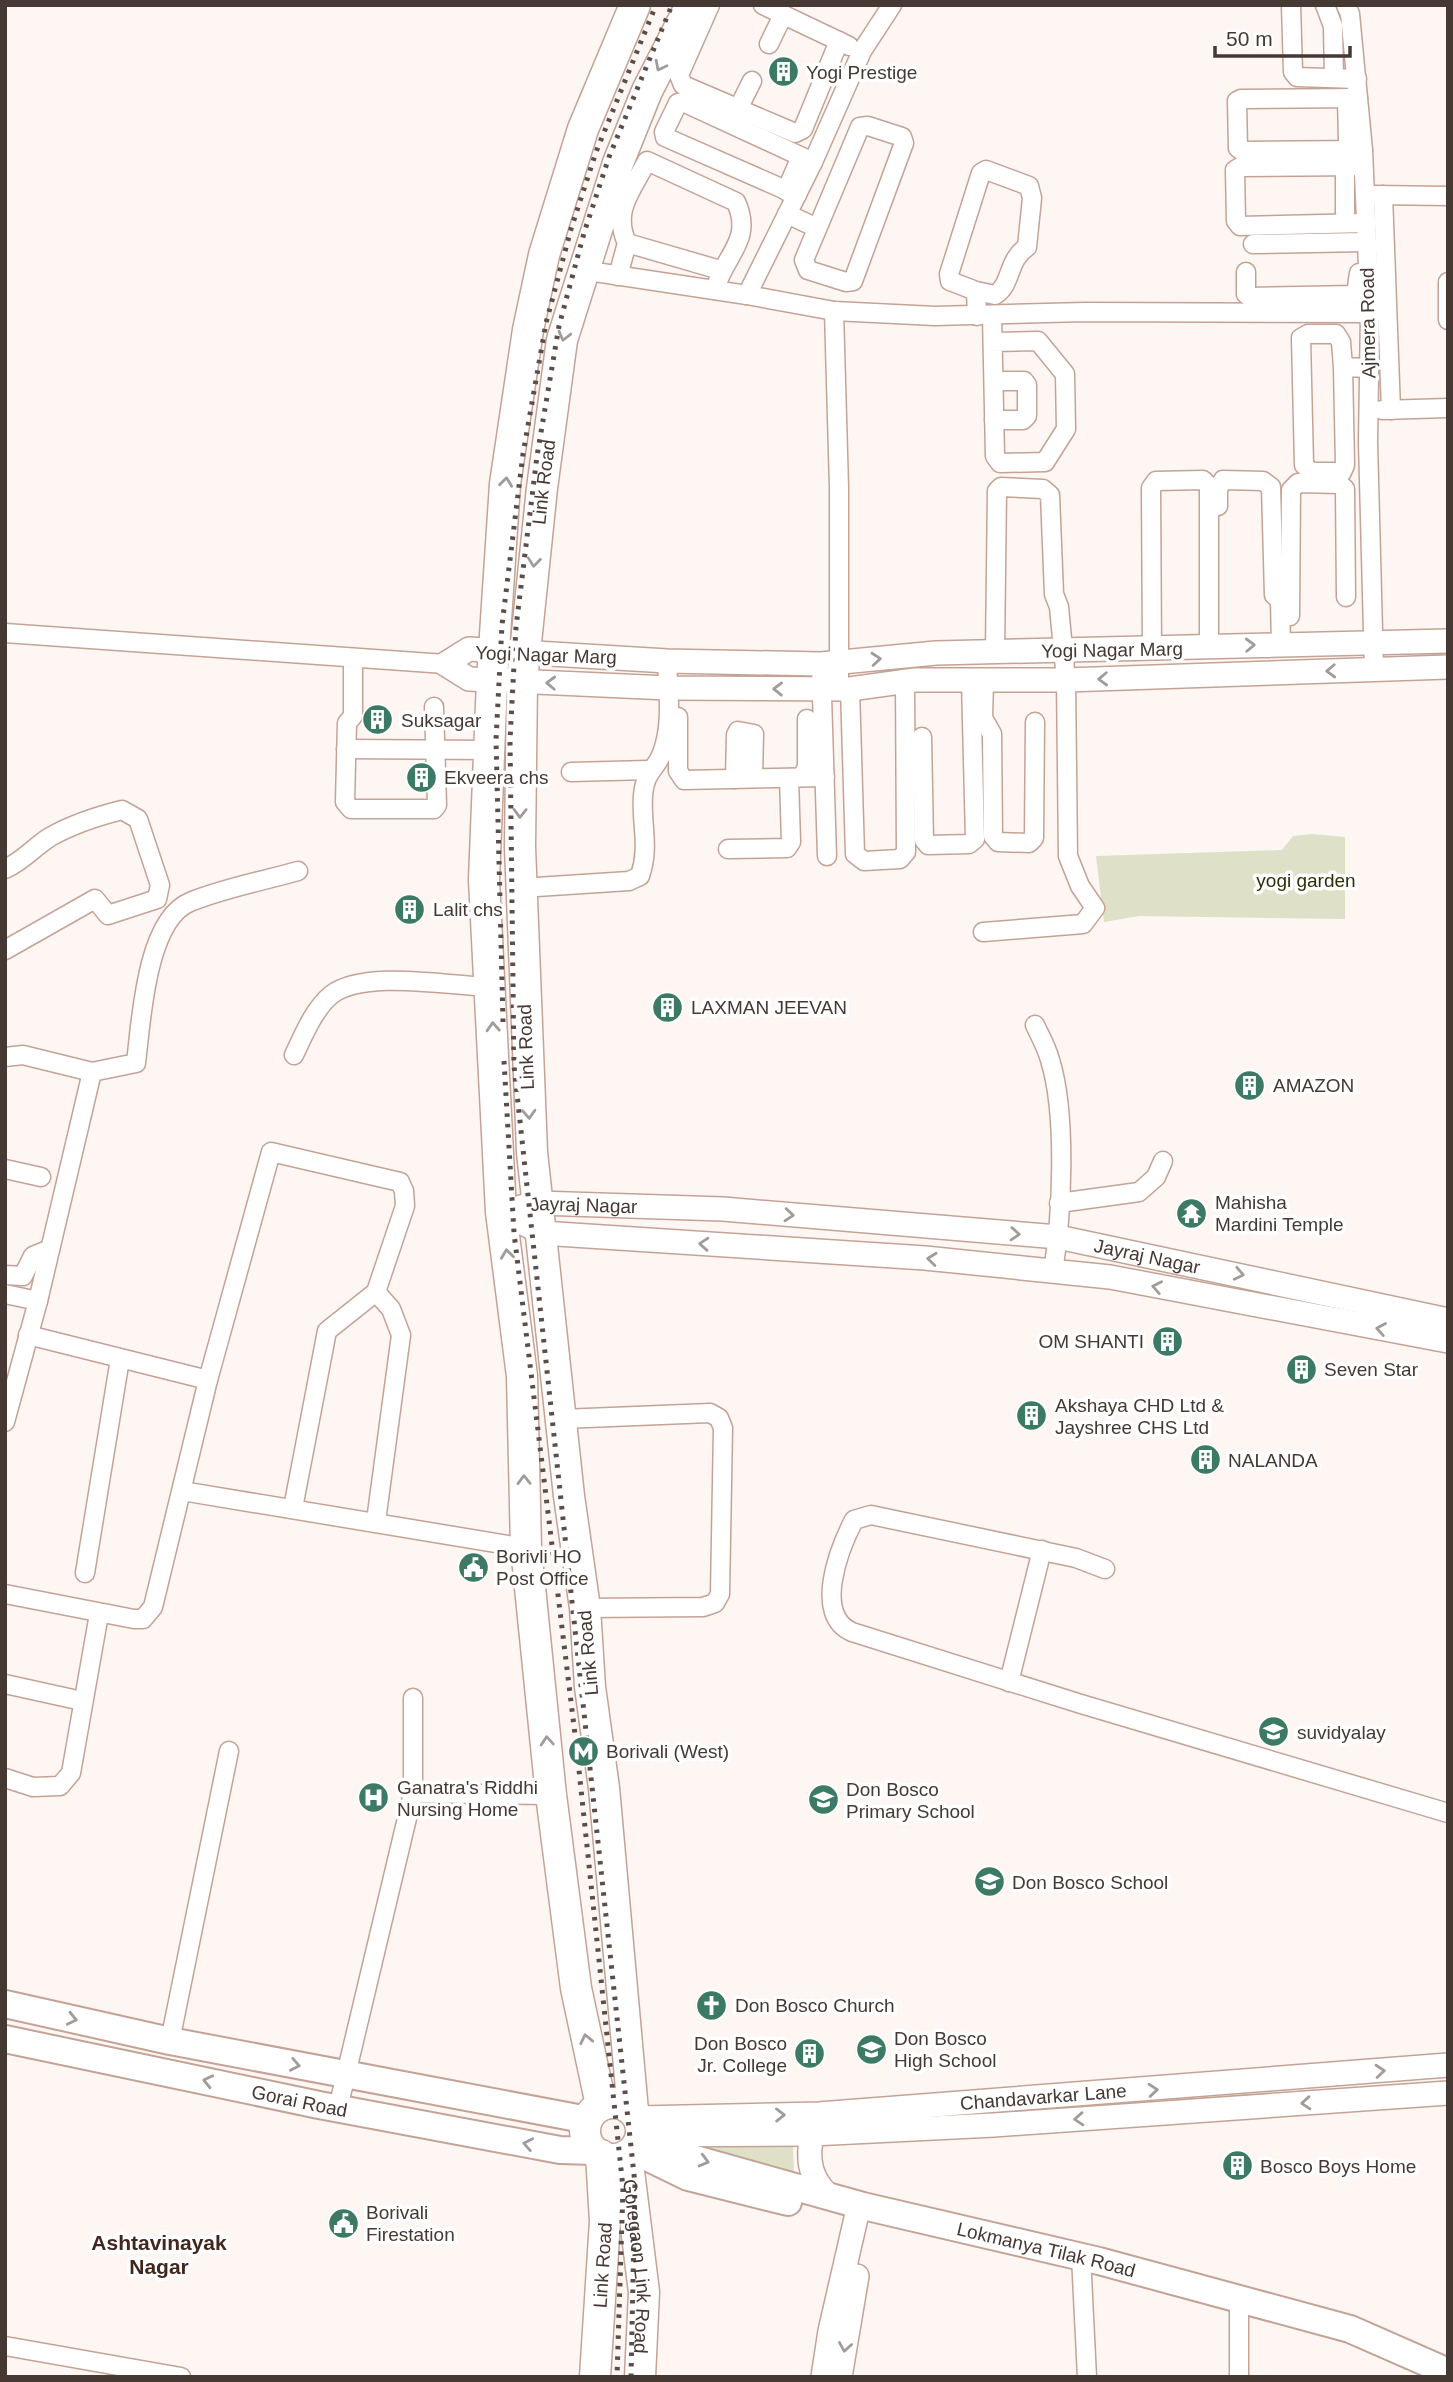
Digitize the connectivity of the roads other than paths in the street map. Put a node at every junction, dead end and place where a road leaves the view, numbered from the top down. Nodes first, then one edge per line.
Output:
1 (635, 5) edge
2 (691, 5) edge
3 (710, 5) edge
4 (763, 5) edge
5 (892, 5) edge
6 (1291, 5) edge
7 (1325, 5) edge
8 (1346, 5) edge
9 (783, 15) junction
10 (839, 41) junction
11 (769, 44) dead end
12 (862, 51) junction
13 (1334, 78) junction
14 (1357, 79) junction
15 (752, 81) dead end
16 (1352, 98) junction
17 (738, 108) junction
18 (806, 120) junction
19 (828, 128) junction
20 (1358, 152) junction
21 (812, 155) junction
22 (848, 156) junction
23 (635, 157) junction
24 (1345, 166) junction
25 (791, 193) junction
26 (1364, 195) junction
27 (1384, 195) junction
28 (1448, 196) edge
29 (1345, 213) dead end
30 (787, 214) junction
31 (1365, 223) junction
32 (817, 228) junction
33 (1362, 242) junction
34 (627, 243) junction
35 (1253, 244) dead end
36 (582, 270) junction
37 (720, 270) junction
38 (1246, 272) dead end
39 (618, 276) junction
40 (1448, 282) edge
41 (715, 290) junction
42 (976, 291) junction
43 (1285, 294) junction
44 (1326, 294) junction
45 (747, 295) junction
46 (834, 311) junction
47 (1370, 313) junction
48 (1284, 314) junction
49 (1327, 314) junction
50 (984, 316) junction
51 (1448, 320) edge
52 (993, 342) junction
53 (1343, 367) junction
54 (1369, 368) junction
55 (994, 381) junction
56 (1448, 408) edge
57 (1391, 410) junction
58 (1368, 411) junction
59 (994, 421) junction
60 (1368, 443) junction
61 (1344, 444) junction
62 (1370, 536) junction
63 (1345, 537) junction
64 (1346, 597) dead end
65 (5, 633) edge
66 (1374, 641) junction
67 (1448, 641) edge
68 (1286, 644) junction
69 (1214, 647) junction
70 (494, 649) junction
71 (1152, 649) junction
72 (1063, 651) junction
73 (995, 652) junction
74 (353, 658) junction
75 (673, 661) junction
76 (831, 663) junction
77 (445, 664) junction
78 (523, 667) junction
79 (1448, 667) edge
80 (1374, 669) junction
81 (492, 680) junction
82 (1066, 680) junction
83 (905, 681) junction
84 (977, 681) junction
85 (673, 688) junction
86 (837, 689) junction
87 (434, 708) dead end
88 (807, 719) dead end
89 (1035, 722) dead end
90 (922, 737) dead end
91 (346, 749) junction
92 (436, 750) junction
93 (489, 750) junction
94 (1035, 760) junction
95 (1066, 760) junction
96 (648, 771) junction
97 (571, 772) dead end
98 (825, 777) junction
99 (795, 778) junction
100 (728, 849) dead end
101 (827, 856) dead end
102 (5, 869) edge
103 (298, 871) dead end
104 (521, 888) junction
105 (983, 932) dead end
106 (5, 950) edge
107 (491, 987) junction
108 (1035, 1025) dead end
109 (294, 1055) dead end
110 (5, 1057) edge
111 (92, 1072) junction
112 (1163, 1161) dead end
113 (5, 1169) edge
114 (41, 1177) dead end
115 (538, 1203) junction
116 (1059, 1203) junction
117 (501, 1212) junction
118 (542, 1233) junction
119 (1058, 1237) junction
120 (50, 1249) junction
121 (1053, 1272) junction
122 (5, 1275) edge
123 (376, 1292) junction
124 (5, 1294) edge
125 (38, 1301) junction
126 (1448, 1320) edge
127 (28, 1335) junction
128 (1448, 1342) edge
129 (120, 1359) junction
130 (208, 1380) junction
131 (7, 1402) edge
132 (562, 1419) junction
133 (5, 1422) edge
134 (182, 1491) junction
135 (293, 1508) junction
136 (376, 1521) junction
137 (526, 1548) junction
138 (1042, 1550) junction
139 (1105, 1569) dead end
140 (85, 1573) dead end
141 (5, 1594) edge
142 (585, 1608) junction
143 (99, 1614) junction
144 (1009, 1682) junction
145 (5, 1684) edge
146 (413, 1698) dead end
147 (82, 1701) junction
148 (229, 1751) dead end
149 (5, 1778) edge
150 (413, 1793) junction
151 (551, 1795) junction
152 (1448, 1813) edge
153 (7, 2010) edge
154 (5, 2039) edge
155 (170, 2041) junction
156 (1448, 2066) edge
157 (346, 2075) junction
158 (1448, 2093) edge
159 (338, 2108) junction
160 (594, 2113) junction
161 (815, 2124) junction
162 (626, 2140) junction
163 (828, 2195) junction
164 (862, 2214) junction
165 (1081, 2263) junction
166 (1239, 2306) junction
167 (5, 2346) edge
168 (1448, 2372) edge
169 (181, 2377) edge
170 (595, 2377) edge
171 (640, 2377) edge
172 (823, 2377) edge
173 (840, 2377) edge
174 (1087, 2377) edge
175 (1239, 2377) edge
176 (1434, 2377) edge

70 -> 1 main road, Link Road
2 -> 23 main road, Link Road
3 - 17 street
4 - 9 street
5 - 12 street
6 - 13 street
7 - 13 street
8 - 14 street, Ajmera Road
9 - 10 street
9 - 11 street
10 - 12 street
10 - 18 street
12 - 19 street
13 - 14 street
14 - 16 street, Ajmera Road
15 - 17 street
16 - 20 street, Ajmera Road
16 - 20 street
17 - 18 street
18 - 19 street
19 - 21 street
20 - 24 street
20 - 26 street, Ajmera Road
21 - 22 street
21 - 25 street
21 - 25 street
22 - 32 street
22 - 32 street
23 - 34 street
23 - 36 main road, Link Road
23 - 37 street
24 - 29 street
24 - 31 street
25 - 30 street
26 - 27 street
26 - 31 street, Ajmera Road
27 - 28 street
27 - 57 street
30 - 32 street
30 - 45 street
31 - 33 street, Ajmera Road
33 - 35 street
33 - 44 street
33 - 47 street, Ajmera Road
34 - 37 street
34 - 39 street
36 - 39 street
36 -> 78 main road, Link Road
37 - 41 street
38 - 43 street
39 - 41 street
40 - 51 street
41 - 45 street
42 - 42 street
42 - 50 street
43 - 44 street
43 - 48 street
44 - 49 street
45 - 46 street
46 - 50 street
46 - 76 street
47 - 49 street
47 - 54 street, Ajmera Road
48 - 49 street
48 - 50 street
50 - 52 street
52 - 55 street
52 - 59 street
53 - 54 street
53 - 61 street
53 - 61 street
54 - 58 street, Ajmera Road
55 - 59 street
55 - 59 street
56 - 57 street
57 - 58 street
58 - 60 street, Ajmera Road
60 - 61 street
60 - 62 street, Ajmera Road
62 - 63 street
62 - 66 street, Ajmera Road
63 - 64 street
63 - 68 street
65 - 74 street
66 - 67 street, Yogi Nagar Marg
66 - 68 street, Yogi Nagar Marg
66 - 80 street, Ajmera Road
69 -> 68 street, Yogi Nagar Marg
68 - 69 street
69 - 71 street, Yogi Nagar Marg
69 - 71 street
70 - 77 street, Yogi Nagar Marg
70 - 78 street, Yogi Nagar Marg
70 - 81 main road, Link Road
71 - 72 street, Yogi Nagar Marg
72 - 73 street, Yogi Nagar Marg
72 - 73 street
72 - 82 street
76 -> 73 street, Yogi Nagar Marg
74 - 77 street
74 - 91 street
75 - 76 street, Yogi Nagar Marg
75 - 78 street, Yogi Nagar Marg
75 - 85 street
76 - 86 street
77 - 81 street, Yogi Nagar Marg
78 - 81 street, Yogi Nagar Marg
85 -> 78 street, Yogi Nagar Marg
78 -> 104 main road, Link Road
79 - 80 street, Yogi Nagar Marg
80 -> 82 street, Yogi Nagar Marg
81 - 93 main road, Link Road
82 - 84 street, Yogi Nagar Marg
82 - 95 street
83 - 84 street, Yogi Nagar Marg
83 - 86 street, Yogi Nagar Marg
83 - 86 street
84 - 90 street
84 - 94 street
86 -> 85 street, Yogi Nagar Marg
85 - 96 street
85 - 99 street
86 - 98 street
87 - 92 street
88 - 99 street
89 - 94 street
91 - 92 street
91 - 92 street
92 - 93 street
93 - 107 main road, Link Road
94 - 95 street
95 - 105 street
96 - 97 street
96 - 104 street
98 - 99 street
98 - 101 street
99 - 100 street
102 - 106 street
103 - 111 street
104 -> 115 main road, Link Road
107 - 109 street
117 -> 107 main road, Link Road
108 - 116 street
110 - 111 street
111 - 120 street
112 - 116 street
113 - 114 street
115 - 117 street, Jayraj Nagar
115 - 118 main road, Link Road
115 -> 119 street, Jayraj Nagar
116 - 119 street
117 - 118 street, Jayraj Nagar
137 -> 117 main road, Link Road
121 -> 118 street, Jayraj Nagar
118 - 132 main road, Link Road
119 - 121 street
119 -> 126 street, Jayraj Nagar
120 - 122 street
120 - 125 street
128 -> 121 street, Jayraj Nagar
123 - 130 street
123 - 135 street
123 - 136 street
124 - 125 street
125 - 127 street
127 - 129 street
127 - 131 street
129 - 130 street
129 - 140 street
130 - 134 street
131 - 133 street
132 - 142 main road, Link Road
132 - 142 street
134 - 135 street
134 - 143 street
135 - 136 street
136 - 137 street
151 -> 137 main road, Link Road
138 - 139 street
138 - 144 street
138 - 144 street
141 - 143 street
142 - 162 main road, Link Road
143 - 147 street
144 - 152 street
145 - 147 street
146 - 150 street
147 - 149 street
148 - 155 street
150 - 151 street
150 - 157 street
160 -> 151 main road, Link Road
153 -> 155 main road, Gorai Road
159 -> 154 main road, Gorai Road
155 -> 157 main road, Gorai Road
161 -> 156 street, Chandavarkar Lane
157 - 159 street
157 - 160 main road, Gorai Road
158 -> 161 street, Chandavarkar Lane
162 -> 159 main road, Gorai Road
160 - 162 main road
160 - 162 main road, Link Road
161 - 162 street, Chandavarkar Lane
161 - 163 street
162 -> 163 main road, Lokmanya Tilak Road
162 - 164 main road, Lokmanya Tilak Road
162 - 170 main road, Link Road
162 - 171 main road, Goregaon Link Road
163 - 164 main road, Lokmanya Tilak Road
164 - 165 main road, Lokmanya Tilak Road
164 - 172 street
164 -> 173 street
165 - 166 main road, Lokmanya Tilak Road
165 - 174 street
166 - 168 main road, Lokmanya Tilak Road
166 - 175 street
166 - 176 main road, Lokmanya Tilak Road
167 - 169 street

